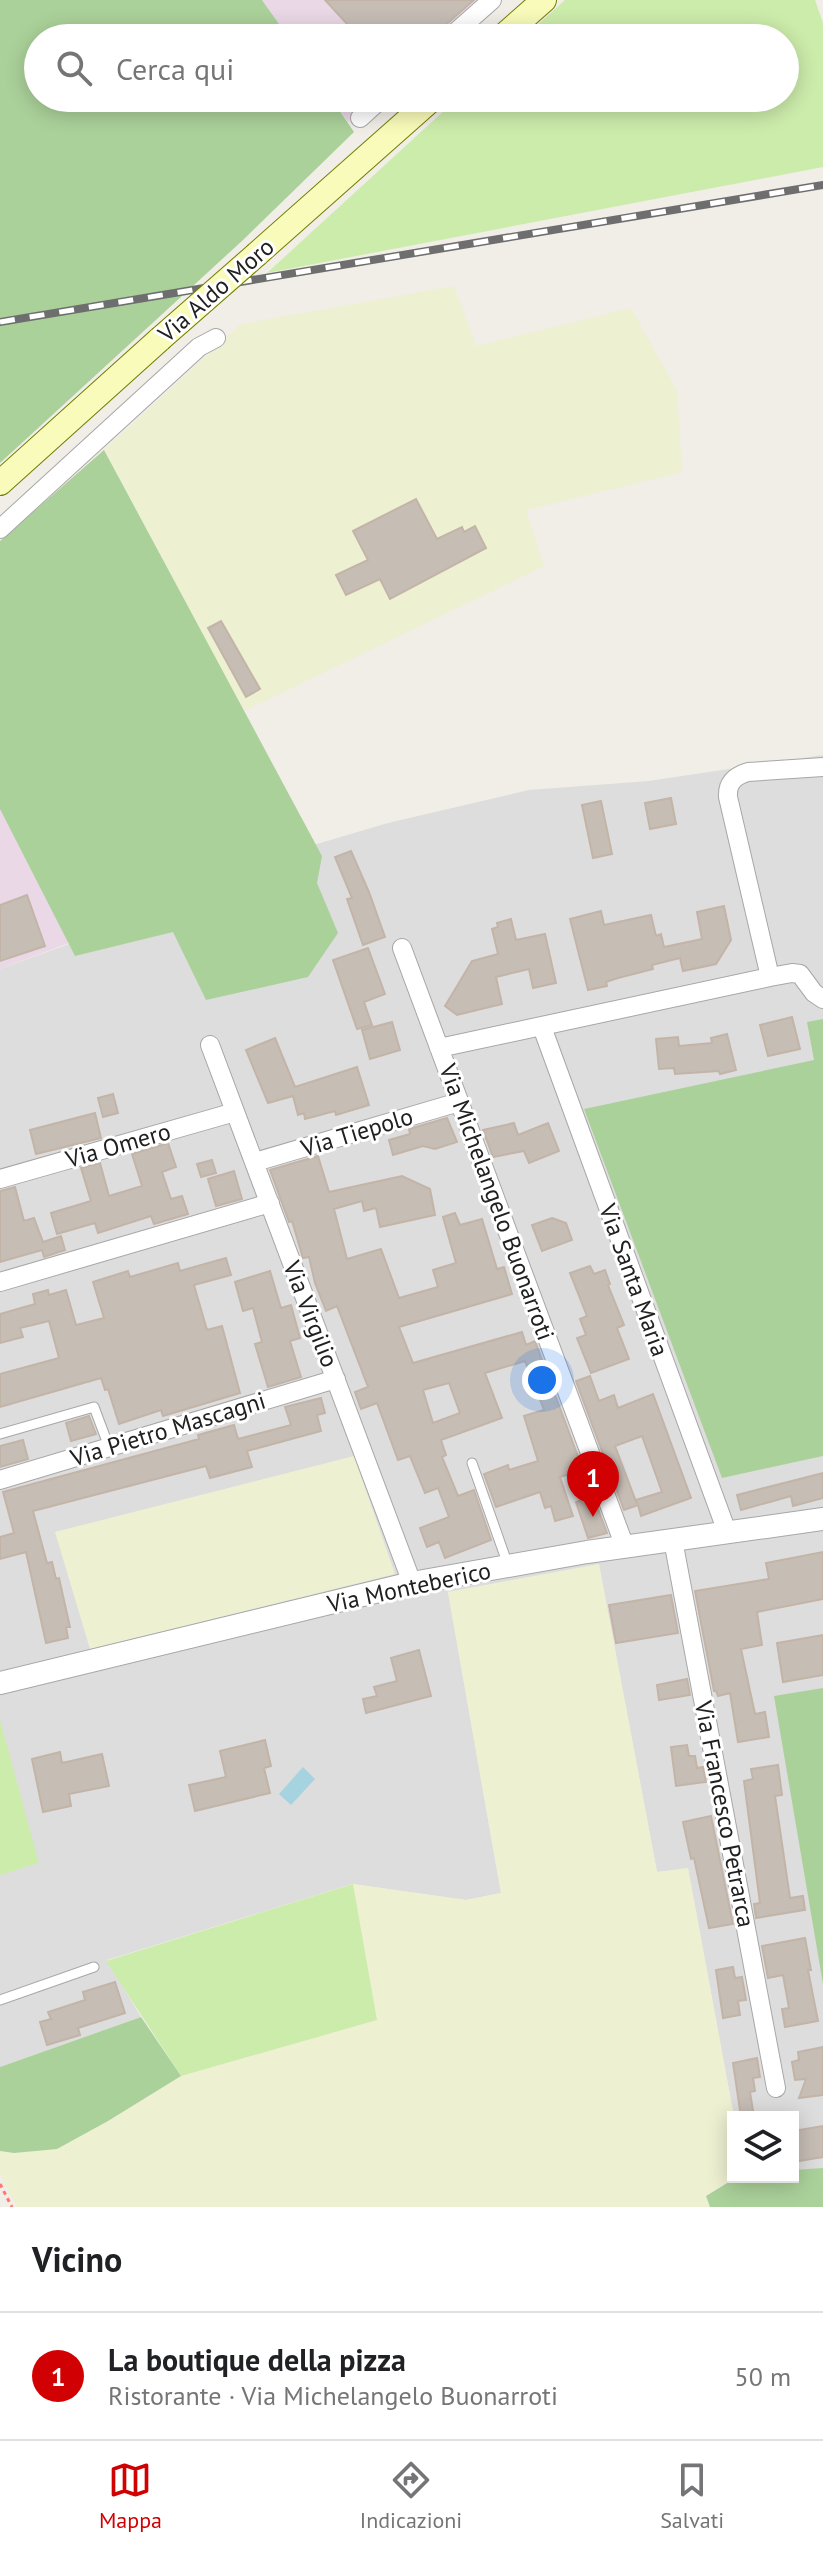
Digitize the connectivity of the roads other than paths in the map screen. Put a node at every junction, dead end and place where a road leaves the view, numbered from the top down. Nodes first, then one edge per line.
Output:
1 (492, 0) edge
2 (544, 0) edge
3 (465, 24) edge
4 (517, 24) edge
5 (367, 112) edge
6 (417, 112) edge
7 (360, 118) dead end
8 (216, 338) dead end
9 (0, 483) edge
10 (0, 529) edge
11 (823, 767) edge
12 (402, 948) dead end
13 (770, 977) junction
14 (823, 999) edge
15 (542, 1027) junction
16 (210, 1045) dead end
17 (439, 1048) junction
18 (459, 1102) junction
19 (235, 1112) junction
20 (255, 1162) junction
21 (0, 1179) edge
22 (270, 1203) junction
23 (0, 1282) edge
24 (336, 1379) junction
25 (0, 1434) edge
26 (109, 1447) junction
27 (472, 1463) dead end
28 (0, 1480) edge
29 (823, 1519) edge
30 (727, 1532) junction
31 (673, 1540) junction
32 (625, 1547) junction
33 (508, 1566) junction
34 (412, 1583) junction
35 (0, 1683) edge
36 (94, 1967) dead end
37 (0, 2000) edge
38 (776, 2088) dead end

1 - 3 street
2 - 4 main road
5 - 7 street
6 - 9 main road, Via Aldo Moro, bridge
8 - 10 street
11 - 13 street
12 - 17 street, Via Michelangelo Buonarroti
13 - 14 street
13 - 15 street
15 - 17 street
15 - 30 street, Via Santa Maria
16 - 19 street, Via Virgilio
17 - 18 street, Via Michelangelo Buonarroti
18 - 20 street, Via Tiepolo
18 - 32 street, Via Michelangelo Buonarroti
19 - 20 street, Via Virgilio
19 - 21 street, Via Omero
20 - 22 street, Via Virgilio
22 - 23 street
22 - 24 street, Via Virgilio
24 - 26 street, Via Pietro Mascagni
24 - 34 street, Via Virgilio
25 - 26 lane
26 - 28 street, Via Pietro Mascagni
27 - 33 lane
29 - 30 street, Via Monteberico
30 - 31 street, Via Monteberico
31 - 32 street, Via Monteberico
31 - 38 street, Via Francesco Petrarca
32 - 33 street, Via Monteberico
33 - 34 street, Via Monteberico
34 - 35 street, Via Monteberico
36 - 37 lane

